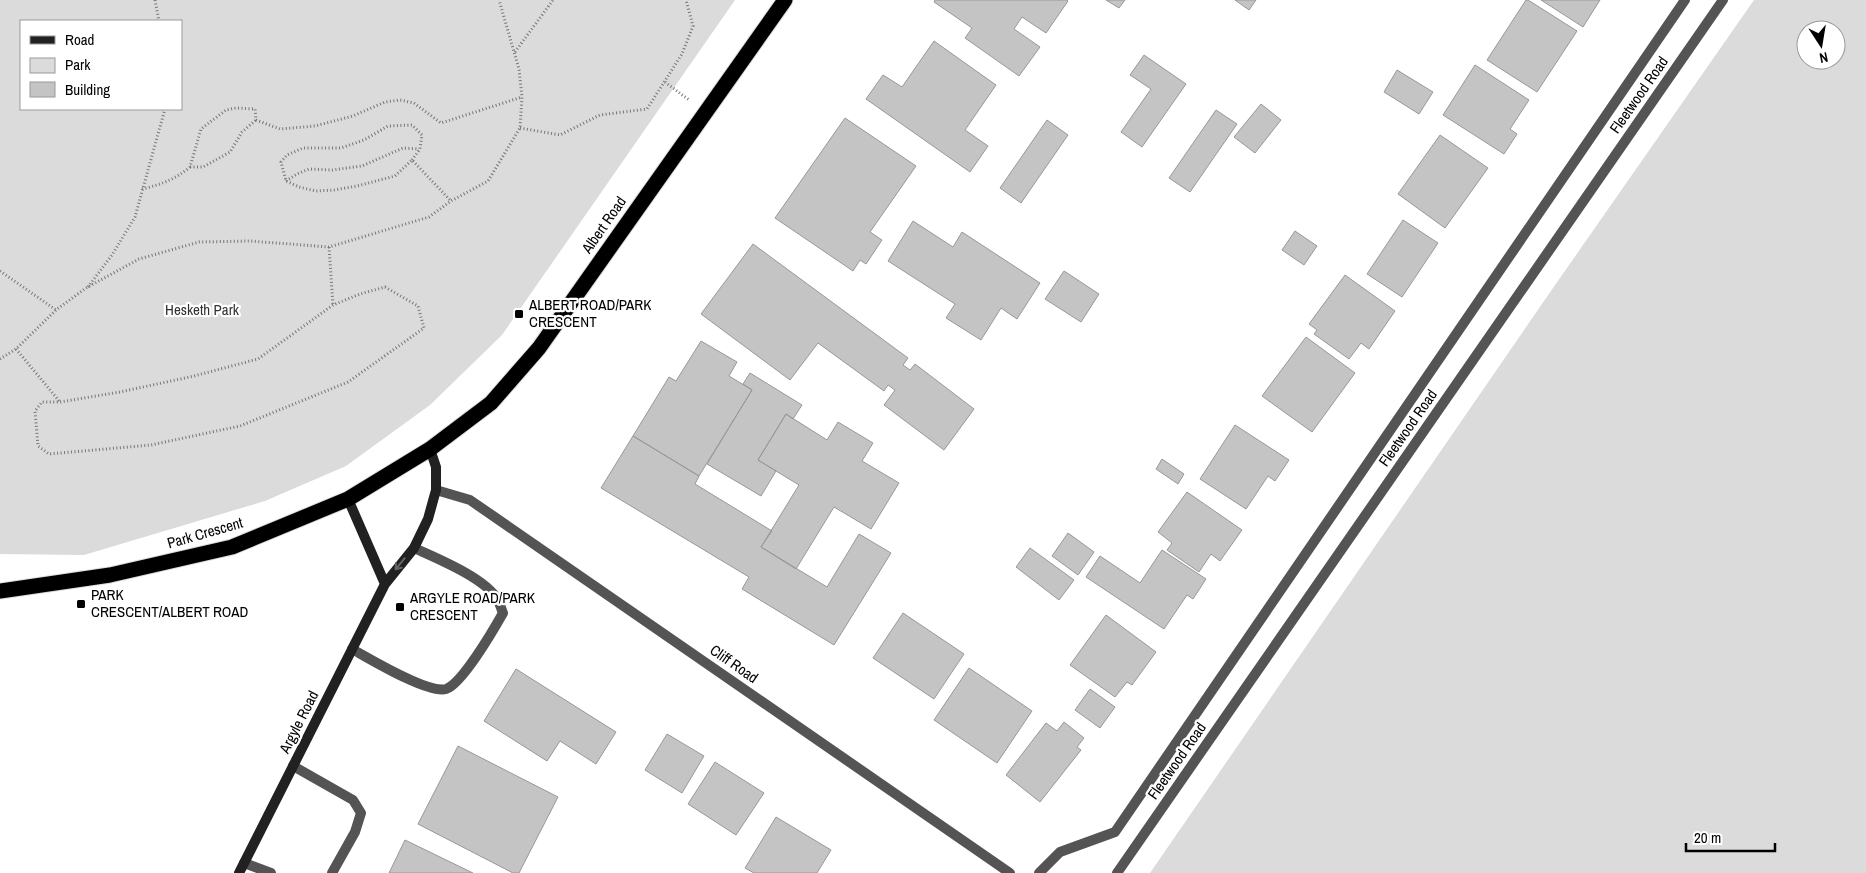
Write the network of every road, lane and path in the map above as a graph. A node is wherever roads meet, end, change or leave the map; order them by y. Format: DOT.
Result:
graph roads {
  1 [pos="156,0"];
  2 [pos="499,0"];
  3 [pos="553,0"];
  4 [pos="686,0"];
  5 [pos="785,0"];
  6 [pos="1685,0"];
  7 [pos="1723,0"];
  8 [pos="159,20"];
  9 [pos="515,53"];
  10 [pos="664,82"];
  11 [pos="522,97"];
  12 [pos="165,110"];
  13 [pos="705,112"];
  14 [pos="256,120"];
  15 [pos="520,128"];
  16 [pos="420,149"];
  17 [pos="412,160"];
  18 [pos="190,167"];
  19 [pos="286,181"];
  20 [pos="142,189"];
  21 [pos="451,201"];
  22 [pos="329,247"];
  23 [pos="0,272"];
  24 [pos="86,288"];
  25 [pos="333,305"];
  26 [pos="56,310"];
  27 [pos="16,349"];
  28 [pos="0,359"];
  29 [pos="60,402"];
  30 [pos="430,449"];
  31 [pos="436,490"];
  32 [pos="348,499"];
  33 [pos="414,548"];
  34 [pos="385,584"];
  35 [pos="0,591"];
  36 [pos="352,650"];
  37 [pos="293,766"];
  38 [pos="244,863"];
  39 [pos="239,873"];
  40 [pos="271,873"];
  41 [pos="332,873"];
  42 [pos="1010,873"];
  43 [pos="1039,873"];
  44 [pos="1117,873"];
  1 -- 8 [label="path"];
  2 -- 9 [label="path"];
  3 -- 9 [label="path"];
  4 -- 10 [label="path"];
  5 -- 13 [label="highway, Albert Road"];
  6 -- 43 [label="street"];
  7 -- 44 [label="street, Fleetwood Road"];
  9 -- 11 [label="path"];
  10 -- 13 [label="path"];
  10 -- 15 [label="path"];
  11 -- 14 [label="path"];
  11 -- 15 [label="path"];
  12 -- 20 [label="path"];
  13 -- 30 [label="highway, Albert Road"];
  14 -- 18 [label="path"];
  14 -- 18 [label="path"];
  15 -- 21 [label="path"];
  16 -- 17 [label="path"];
  16 -- 19 [label="path"];
  16 -- 19 [label="path"];
  17 -- 19 [label="path"];
  17 -- 21 [label="path"];
  18 -- 20 [label="path"];
  20 -- 24 [label="path"];
  21 -- 22 [label="path"];
  22 -- 24 [label="path"];
  22 -- 25 [label="path"];
  23 -- 26 [label="path"];
  24 -- 26 [label="path"];
  25 -- 29 [label="path"];
  25 -- 29 [label="path"];
  26 -- 27 [label="path"];
  27 -- 28 [label="path"];
  27 -- 29 [label="path"];
  30 -- 31 [label="street, Argyle Road"];
  30 -- 32 [label="highway, Park Crescent"];
  31 -- 33 [label="street, Argyle Road"];
  31 -- 42 [label="street, Cliff Road"];
  32 -- 34 [label="street"];
  32 -- 35 [label="highway, Park Crescent"];
  33 -- 34 [label="street, Argyle Road, one-way"];
  33 -- 36 [label="street"];
  34 -- 36 [label="street, Argyle Road"];
  36 -- 37 [label="street, Argyle Road"];
  37 -- 38 [label="street, Argyle Road"];
  37 -- 41 [label="street"];
  38 -- 39 [label="street, Argyle Road"];
  38 -- 40 [label="street"];
}
